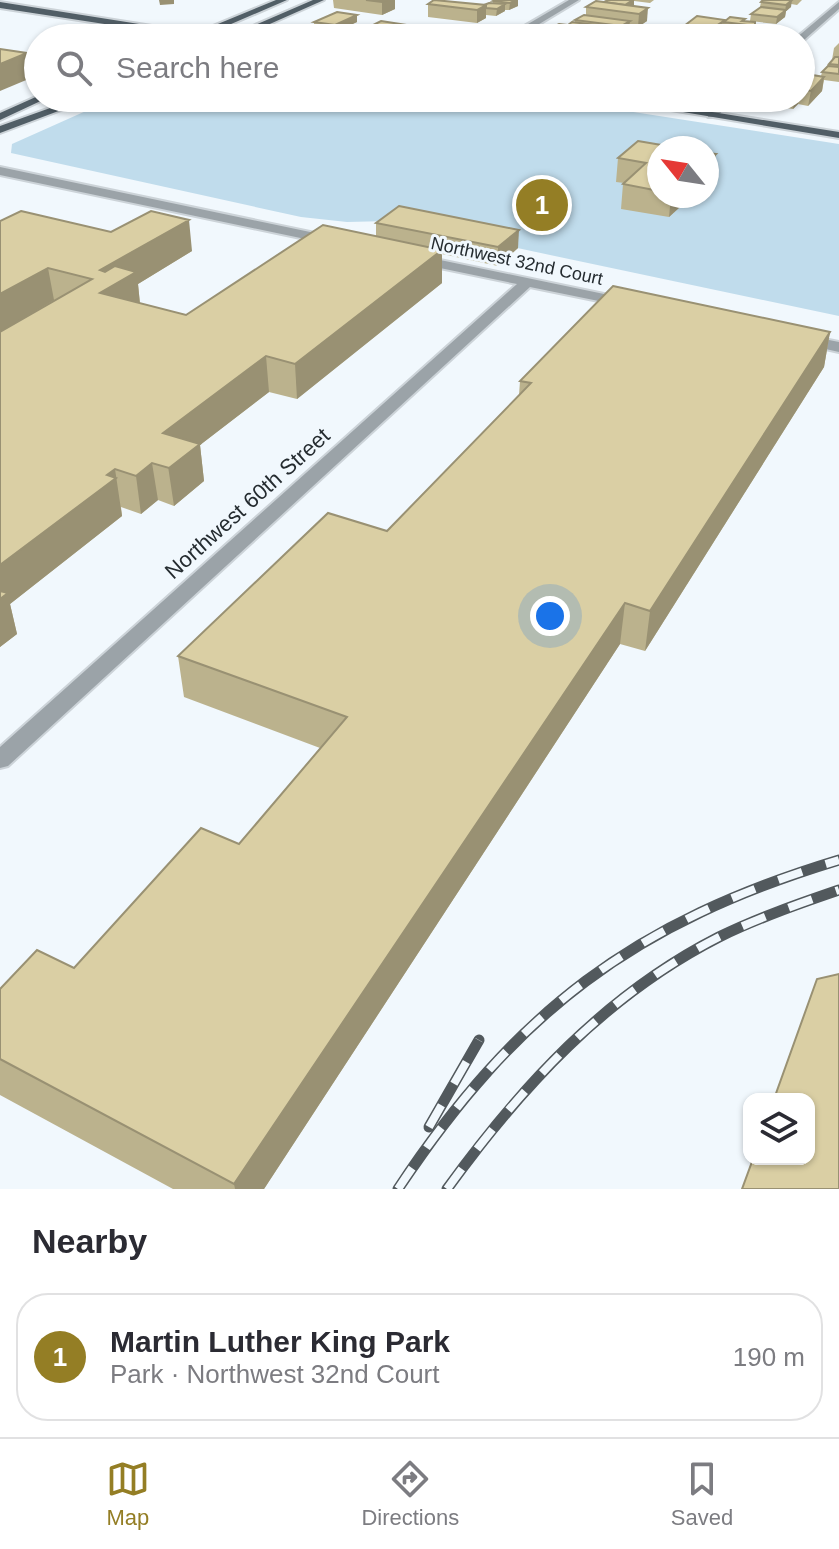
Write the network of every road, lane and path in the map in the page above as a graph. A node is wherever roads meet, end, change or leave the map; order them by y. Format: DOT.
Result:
graph roads {
  1 [pos="283,0"];
  2 [pos="320,0"];
  3 [pos="575,0"];
  4 [pos="0,5"];
  5 [pos="839,5"];
  6 [pos="115,24"];
  7 [pos="225,24"];
  8 [pos="263,24"];
  9 [pos="533,24"];
  10 [pos="815,26"];
  11 [pos="24,106"];
  12 [pos="50,112"];
  13 [pos="693,112"];
  14 [pos="716,112"];
  15 [pos="712,115"];
  16 [pos="0,117"];
  17 [pos="0,130"];
  18 [pos="839,135"];
  19 [pos="0,171"];
  20 [pos="348,244"];
  21 [pos="408,257"];
  22 [pos="527,282"];
  23 [pos="642,306"];
  24 [pos="793,338"];
  25 [pos="839,347"];
  26 [pos="0,760"];
  1 -- 7 [label="main road"];
  2 -- 8 [label="main road"];
  3 -- 9 [label="street"];
  4 -- 6 [label="main road"];
  5 -- 10 [label="street"];
  11 -- 16 [label="main road"];
  12 -- 17 [label="main road"];
  13 -- 15 [label="main road"];
  14 -- 15 [label="street"];
  15 -- 18 [label="main road"];
  19 -- 20 [label="street"];
  21 -- 22 [label="street, Northwest 32nd Court"];
  22 -- 23 [label="street, Northwest 32nd Court"];
  22 -- 26 [label="street, Northwest 60th Street"];
  24 -- 25 [label="street"];
}
